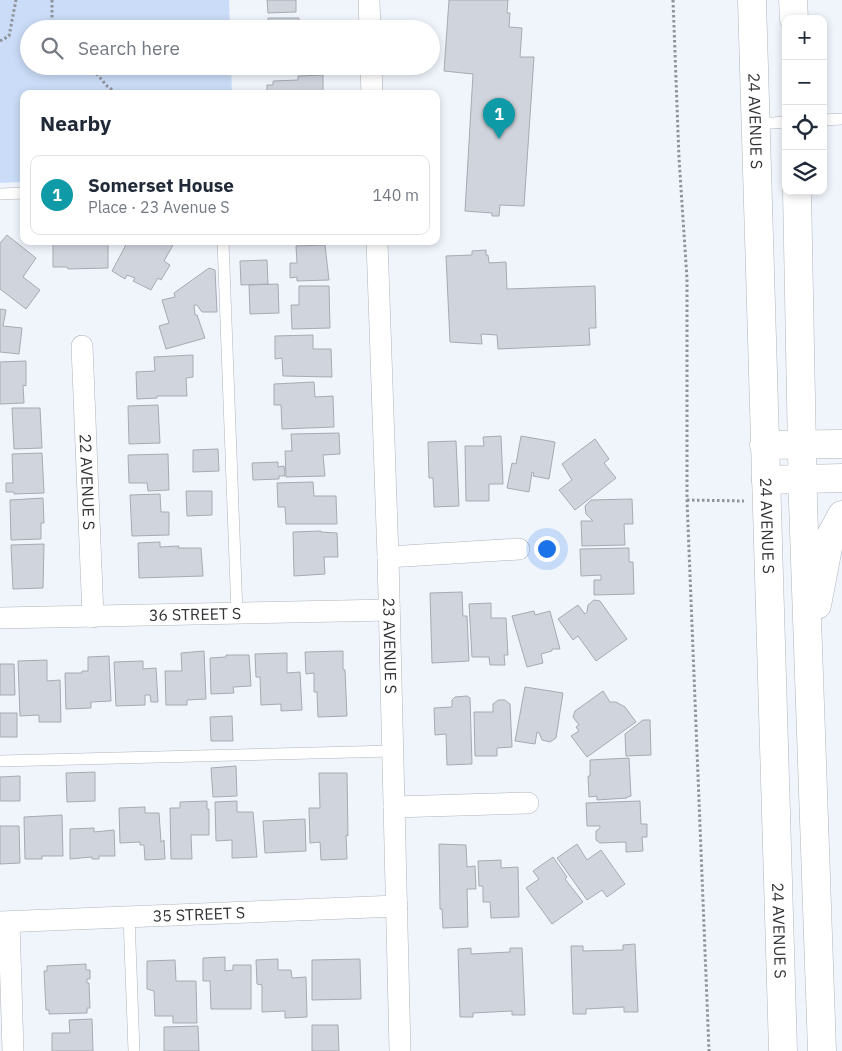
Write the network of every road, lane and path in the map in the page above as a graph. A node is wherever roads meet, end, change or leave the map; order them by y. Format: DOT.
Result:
graph roads {
  1 [pos="16,0"];
  2 [pos="52,0"];
  3 [pos="368,0"];
  4 [pos="673,0"];
  5 [pos="752,0"];
  6 [pos="794,0"];
  7 [pos="794,15"];
  8 [pos="52,20"];
  9 [pos="369,20"];
  10 [pos="0,40"];
  11 [pos="97,75"];
  12 [pos="371,75"];
  13 [pos="112,90"];
  14 [pos="372,90"];
  15 [pos="842,119"];
  16 [pos="827,120"];
  17 [pos="782,122"];
  18 [pos="757,124"];
  19 [pos="20,193"];
  20 [pos="0,194"];
  21 [pos="797,195"];
  22 [pos="223,245"];
  23 [pos="377,245"];
  24 [pos="82,346"];
  25 [pos="842,444"];
  26 [pos="764,445"];
  27 [pos="802,445"];
  28 [pos="842,478"];
  29 [pos="803,479"];
  30 [pos="766,480"];
  31 [pos="687,500"];
  32 [pos="746,501"];
  33 [pos="842,515"];
  34 [pos="519,549"];
  35 [pos="388,557"];
  36 [pos="389,610"];
  37 [pos="238,614"];
  38 [pos="93,617"];
  39 [pos="0,618"];
  40 [pos="808,656"];
  41 [pos="392,751"];
  42 [pos="0,761"];
  43 [pos="528,803"];
  44 [pos="394,807"];
  45 [pos="397,906"];
  46 [pos="129,917"];
  47 [pos="4,922"];
  48 [pos="9,1051"];
  49 [pos="134,1051"];
  50 [pos="400,1051"];
  51 [pos="709,1051"];
  52 [pos="783,1051"];
  53 [pos="822,1051"];
  1 -- 10 [label="path"];
  2 -- 8 [label="path"];
  3 -- 9 [label="street"];
  4 -- 31 [label="path"];
  5 -- 18 [label="main road, 24 AVENUE S"];
  6 -- 7 [label="main road"];
  11 -- 13 [label="path"];
  12 -- 14 [label="street"];
  15 -- 16 [label="lane"];
  17 -- 18 [label="lane"];
  18 -- 26 [label="main road, 24 AVENUE S"];
  19 -- 20 [label="lane"];
  21 -- 27 [label="main road"];
  22 -- 37 [label="lane"];
  23 -- 35 [label="street, 23 AVENUE S"];
  24 -- 38 [label="street, 22 AVENUE S"];
  25 -- 27 [label="main road"];
  26 -- 27 [label="main road"];
  26 -- 30 [label="main road, 24 AVENUE S"];
  27 -- 29 [label="main road"];
  28 -- 29 [label="main road"];
  29 -- 30 [label="main road"];
  29 -- 40 [label="main road"];
  30 -- 52 [label="main road, 24 AVENUE S"];
  31 -- 32 [label="path"];
  31 -- 51 [label="path"];
  33 -- 40 [label="main road"];
  34 -- 35 [label="street"];
  35 -- 36 [label="street, 23 AVENUE S"];
  36 -- 37 [label="street, 36 STREET S"];
  36 -- 41 [label="street, 23 AVENUE S"];
  37 -- 38 [label="street, 36 STREET S"];
  38 -- 39 [label="street, 36 STREET S"];
  40 -- 53 [label="main road"];
  41 -- 42 [label="lane"];
  41 -- 44 [label="street, 23 AVENUE S"];
  43 -- 44 [label="street"];
  44 -- 45 [label="street, 23 AVENUE S"];
  45 -- 46 [label="street, 35 STREET S"];
  45 -- 50 [label="street, 23 AVENUE S"];
  46 -- 47 [label="street, 35 STREET S"];
  46 -- 49 [label="lane"];
  47 -- 48 [label="street"];
}
